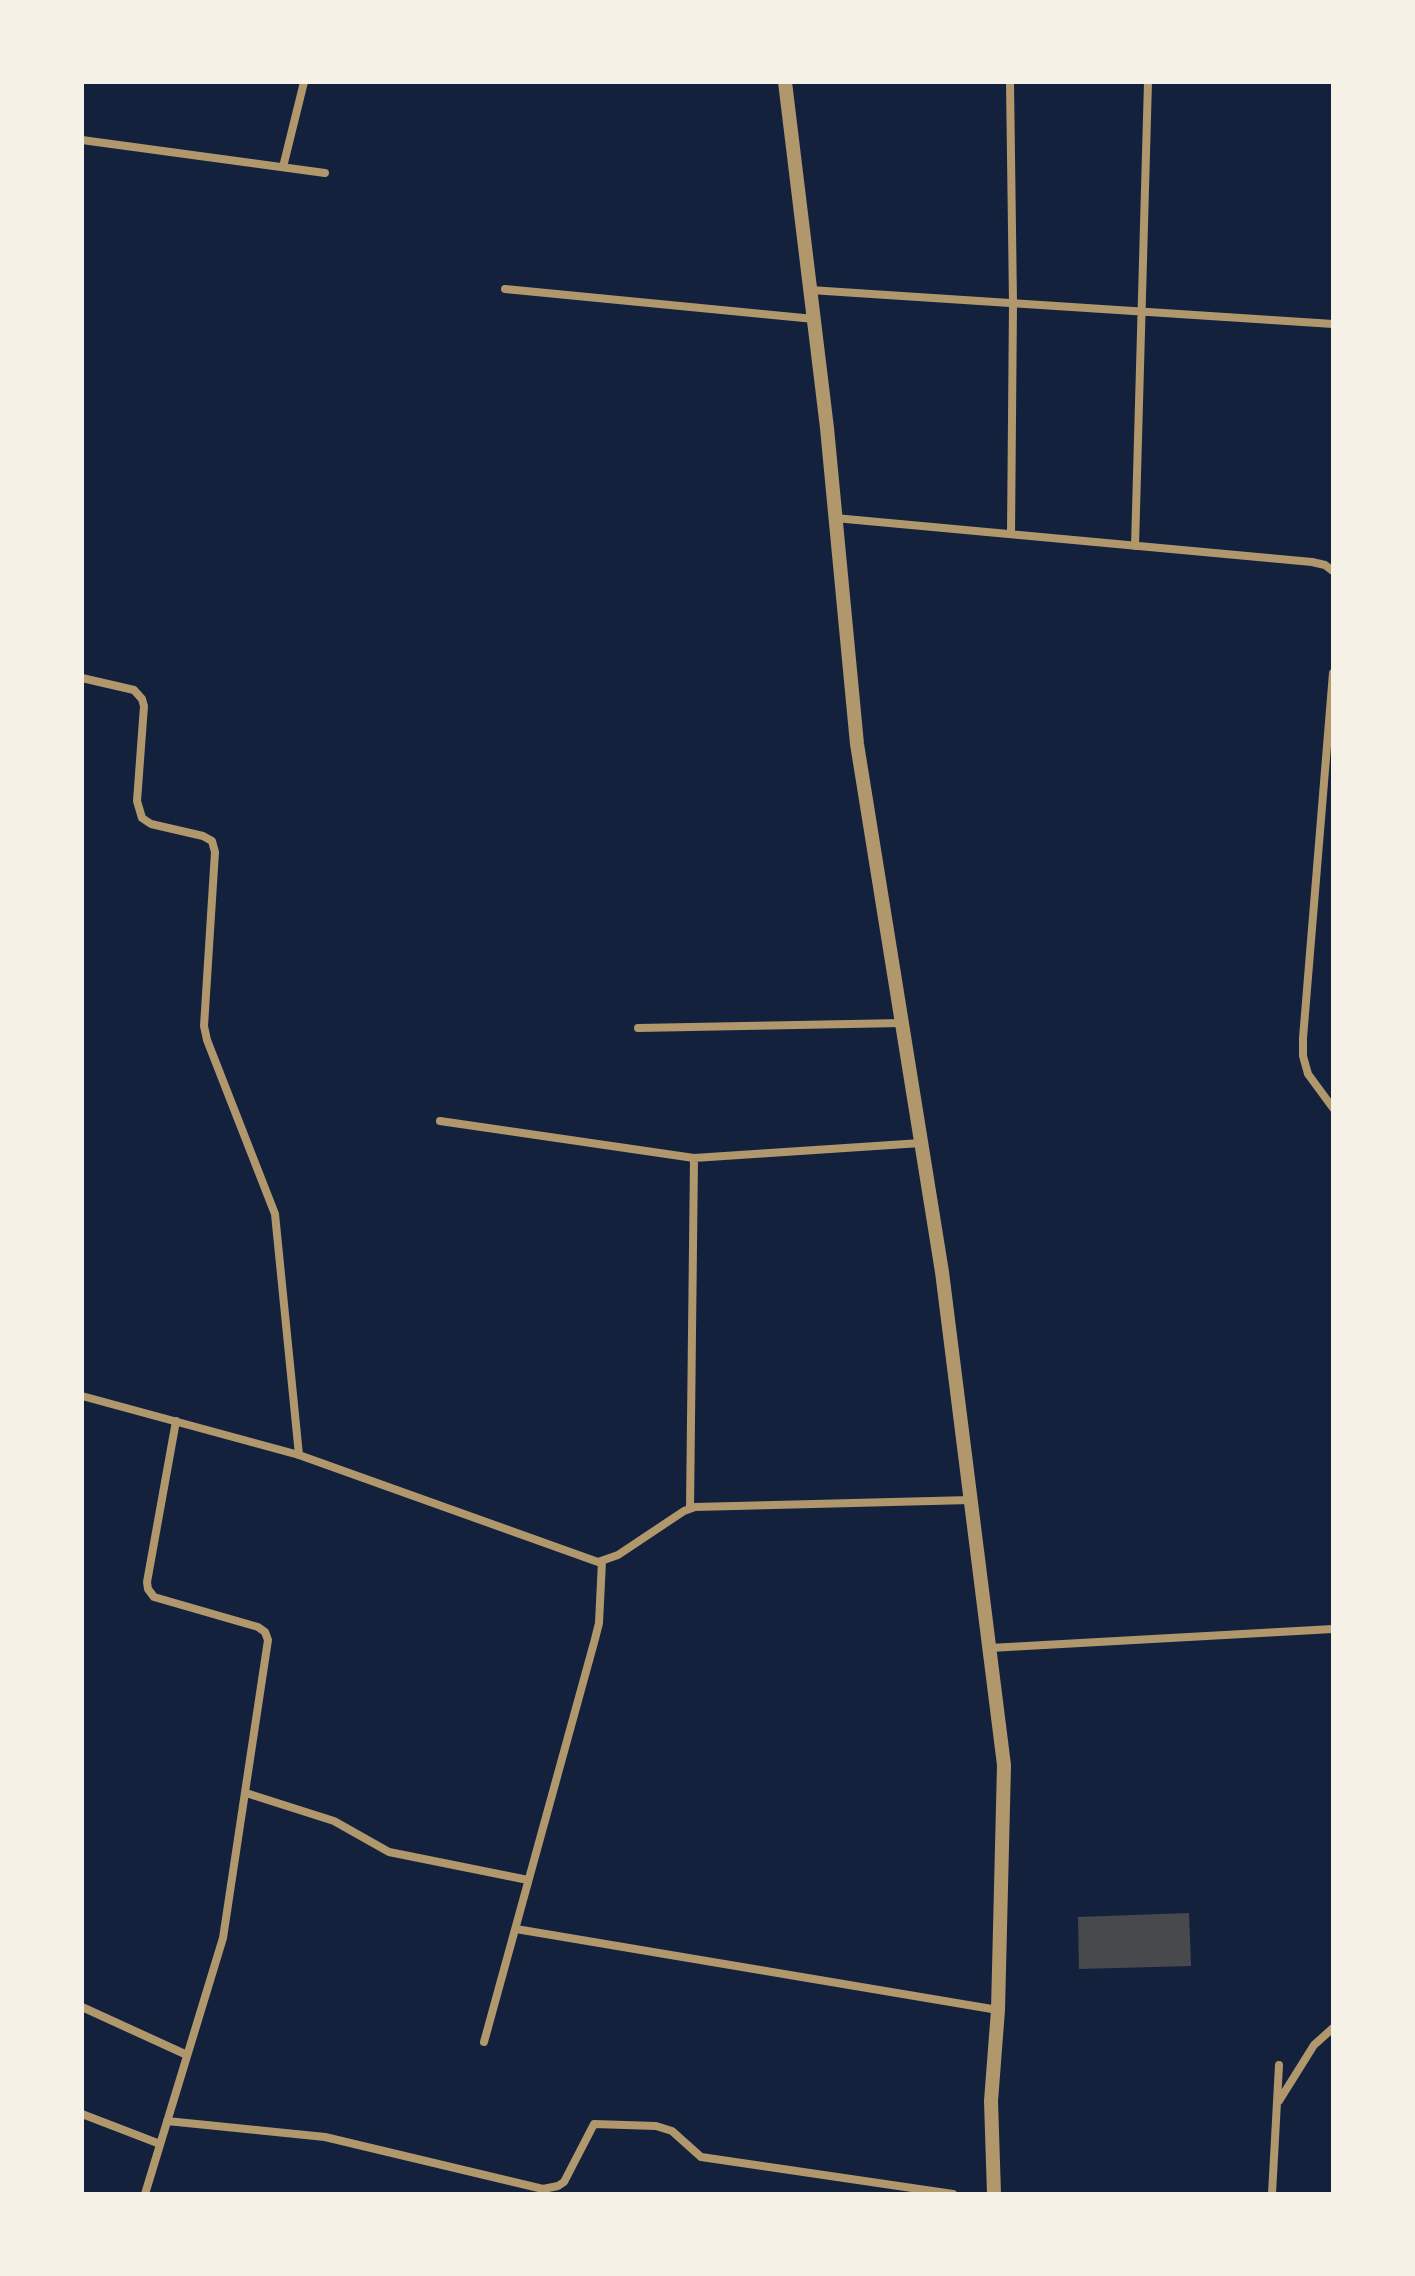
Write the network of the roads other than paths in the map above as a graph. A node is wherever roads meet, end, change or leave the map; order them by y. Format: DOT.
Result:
graph roads {
  1 [pos="304,82"];
  2 [pos="785,82"];
  3 [pos="1010,82"];
  4 [pos="1148,82"];
  5 [pos="82,140"];
  6 [pos="283,167"];
  7 [pos="325,173"];
  8 [pos="505,289"];
  9 [pos="810,290"];
  10 [pos="1013,303"];
  11 [pos="1142,312"];
  12 [pos="814,319"];
  13 [pos="1333,324"];
  14 [pos="835,518"];
  15 [pos="1011,534"];
  16 [pos="1135,546"];
  17 [pos="1333,571"];
  18 [pos="1333,673"];
  19 [pos="82,678"];
  20 [pos="902,1023"];
  21 [pos="638,1028"];
  22 [pos="1333,1108"];
  23 [pos="440,1121"];
  24 [pos="921,1143"];
  25 [pos="694,1158"];
  26 [pos="82,1396"];
  27 [pos="176,1421"];
  28 [pos="299,1455"];
  29 [pos="971,1500"];
  30 [pos="690,1508"];
  31 [pos="602,1561"];
  32 [pos="1333,1629"];
  33 [pos="990,1648"];
  34 [pos="246,1793"];
  35 [pos="528,1880"];
  36 [pos="516,1929"];
  37 [pos="82,2007"];
  38 [pos="998,2010"];
  39 [pos="1333,2028"];
  40 [pos="484,2042"];
  41 [pos="187,2055"];
  42 [pos="1279,2065"];
  43 [pos="1277,2104"];
  44 [pos="82,2114"];
  45 [pos="167,2121"];
  46 [pos="160,2144"];
  47 [pos="145,2194"];
  48 [pos="953,2194"];
  49 [pos="994,2194"];
  50 [pos="1272,2194"];
  1 -- 6 [label="street"];
  2 -- 9 [label="street"];
  3 -- 10 [label="street"];
  4 -- 11 [label="street"];
  5 -- 6 [label="street"];
  6 -- 7 [label="street"];
  8 -- 12 [label="street"];
  9 -- 10 [label="street"];
  9 -- 12 [label="street"];
  10 -- 11 [label="street"];
  10 -- 15 [label="street"];
  11 -- 13 [label="street"];
  11 -- 16 [label="street"];
  12 -- 14 [label="street"];
  14 -- 15 [label="street"];
  14 -- 20 [label="street"];
  15 -- 16 [label="street"];
  16 -- 17 [label="street"];
  18 -- 22 [label="street"];
  19 -- 28 [label="street"];
  20 -- 21 [label="street"];
  20 -- 24 [label="street"];
  23 -- 25 [label="street"];
  24 -- 25 [label="street"];
  24 -- 29 [label="street"];
  25 -- 30 [label="street"];
  26 -- 27 [label="street"];
  27 -- 28 [label="street"];
  27 -- 34 [label="street"];
  28 -- 31 [label="street"];
  29 -- 30 [label="street"];
  29 -- 33 [label="street"];
  30 -- 31 [label="street"];
  31 -- 35 [label="street"];
  32 -- 33 [label="street"];
  33 -- 38 [label="street"];
  34 -- 35 [label="street"];
  34 -- 41 [label="street"];
  35 -- 36 [label="street"];
  36 -- 38 [label="street"];
  36 -- 40 [label="street"];
  37 -- 41 [label="street"];
  38 -- 49 [label="street"];
  39 -- 43 [label="street"];
  41 -- 45 [label="street"];
  42 -- 43 [label="street"];
  43 -- 50 [label="street"];
  44 -- 46 [label="street"];
  45 -- 46 [label="street"];
  45 -- 48 [label="street"];
  46 -- 47 [label="street"];
}
